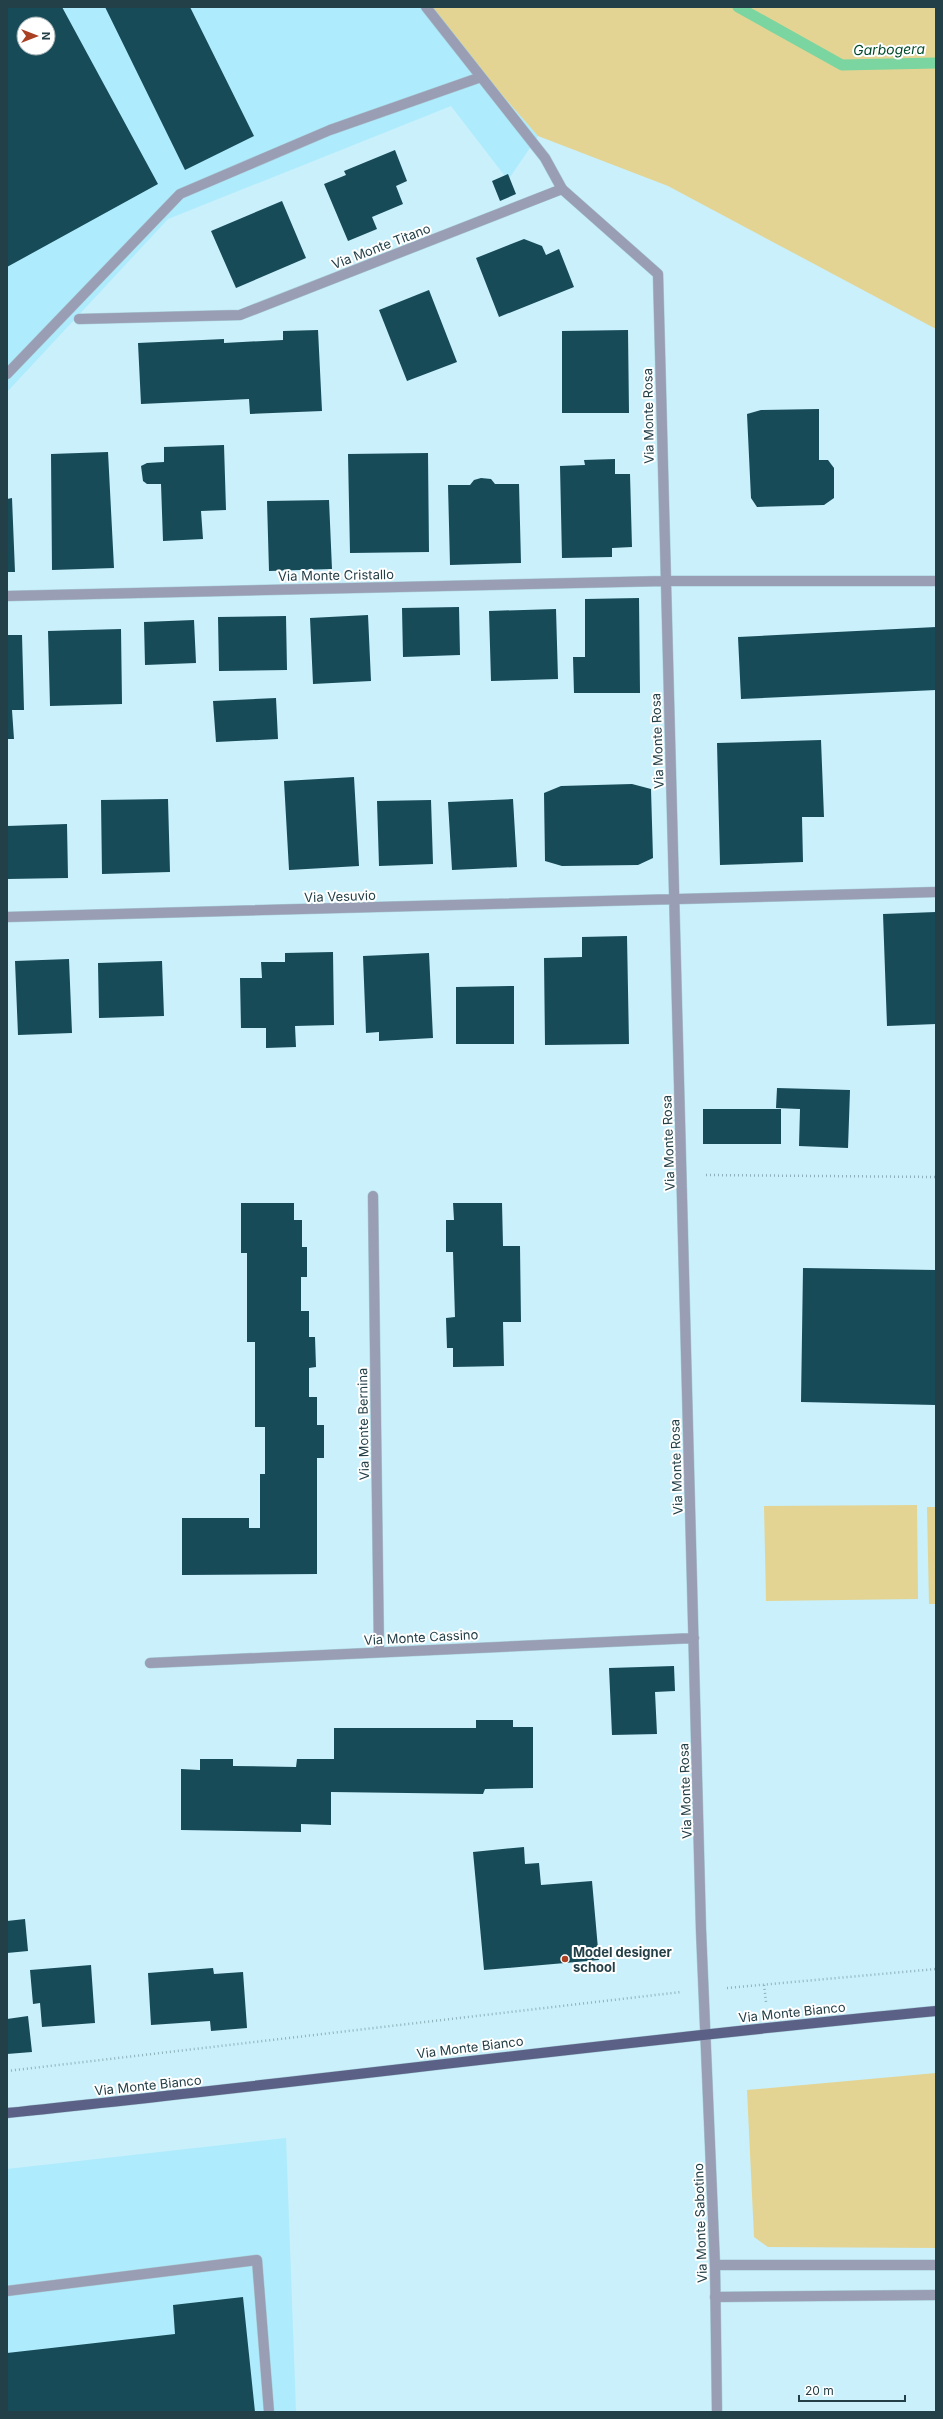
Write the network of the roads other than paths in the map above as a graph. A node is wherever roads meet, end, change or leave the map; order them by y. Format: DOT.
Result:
graph roads {
  1 [pos="426,7"];
  2 [pos="481,77"];
  3 [pos="562,189"];
  4 [pos="79,319"];
  5 [pos="7,374"];
  6 [pos="665,581"];
  7 [pos="936,581"];
  8 [pos="7,596"];
  9 [pos="936,892"];
  10 [pos="674,900"];
  11 [pos="7,917"];
  12 [pos="373,1196"];
  13 [pos="694,1638"];
  14 [pos="379,1652"];
  15 [pos="150,1664"];
  16 [pos="936,2011"];
  17 [pos="704,2034"];
  18 [pos="7,2113"];
  19 [pos="715,2265"];
  20 [pos="936,2265"];
  21 [pos="7,2291"];
  22 [pos="936,2295"];
  23 [pos="716,2297"];
  24 [pos="269,2412"];
  25 [pos="717,2412"];
  1 -- 2 [label="street"];
  2 -- 3 [label="street"];
  2 -- 5 [label="street"];
  3 -- 4 [label="street, Via Monte Titano"];
  3 -- 6 [label="street, Via Monte Rosa"];
  6 -- 7 [label="street"];
  6 -- 8 [label="street, Via Monte Cristallo"];
  6 -- 10 [label="street, Via Monte Rosa"];
  9 -- 10 [label="street"];
  10 -- 11 [label="street, Via Vesuvio"];
  10 -- 13 [label="street, Via Monte Rosa"];
  12 -- 14 [label="street, Via Monte Bernina"];
  13 -- 14 [label="street, Via Monte Cassino"];
  13 -- 17 [label="street, Via Monte Rosa"];
  14 -- 15 [label="street, Via Monte Cassino"];
  16 -- 17 [label="main road, Via Monte Bianco"];
  17 -- 18 [label="main road, Via Monte Bianco"];
  17 -- 19 [label="street, Via Monte Sabotino"];
  19 -- 20 [label="street"];
  19 -- 23 [label="street, Via Monte Sabotino"];
  21 -- 24 [label="street"];
  22 -- 23 [label="street"];
  23 -- 25 [label="street, Via Monte Sabotino"];
}
